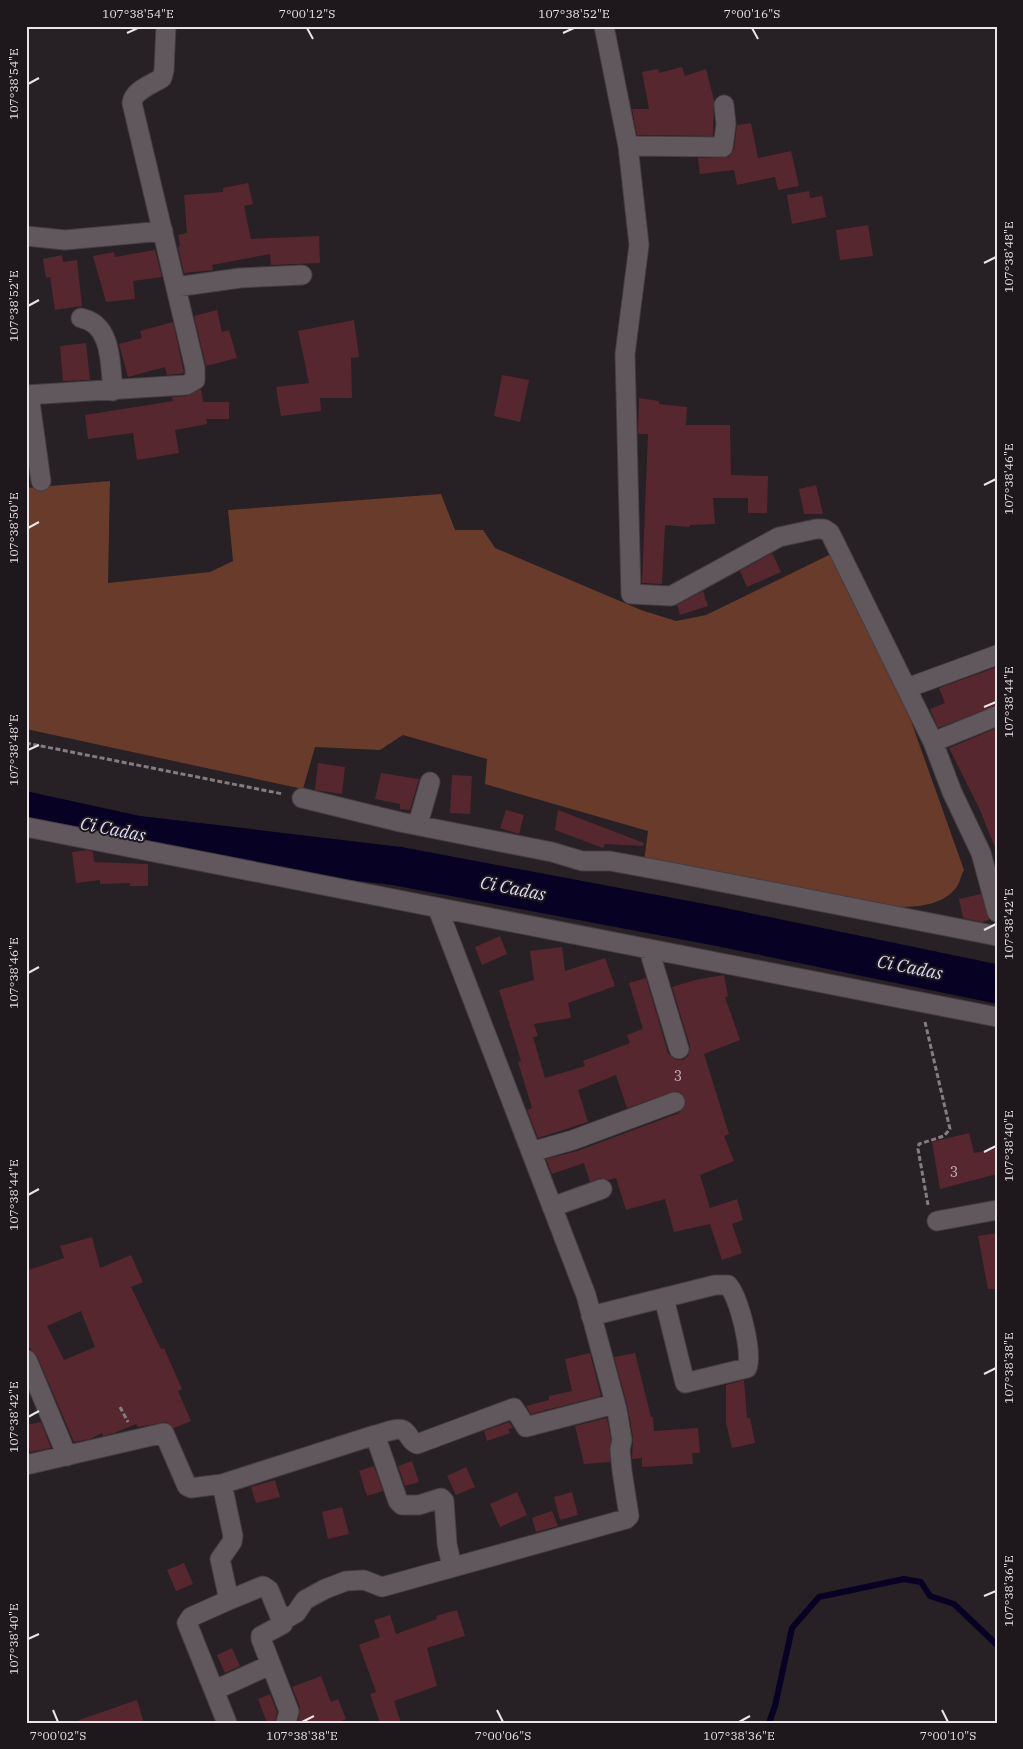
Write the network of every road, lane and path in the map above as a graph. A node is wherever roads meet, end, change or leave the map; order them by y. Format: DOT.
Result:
graph roads {
  1 [pos="166,26"];
  2 [pos="604,26"];
  3 [pos="724,105"];
  4 [pos="628,146"];
  5 [pos="163,231"];
  6 [pos="26,236"];
  7 [pos="302,275"];
  8 [pos="176,287"];
  9 [pos="81,318"];
  10 [pos="113,391"];
  11 [pos="28,395"];
  12 [pos="41,481"];
  13 [pos="997,656"];
  14 [pos="907,688"];
  15 [pos="997,716"];
  16 [pos="933,742"];
  17 [pos="26,743"];
  18 [pos="430,782"];
  19 [pos="302,798"];
  20 [pos="418,824"];
  21 [pos="26,827"];
  22 [pos="989,850"];
  23 [pos="438,909"];
  24 [pos="997,912"];
  25 [pos="997,936"];
  26 [pos="649,950"];
  27 [pos="920,1002"];
  28 [pos="997,1018"];
  29 [pos="679,1049"];
  30 [pos="675,1102"];
  31 [pos="531,1152"];
  32 [pos="602,1189"];
  33 [pos="552,1207"];
  34 [pos="997,1210"];
  35 [pos="937,1221"];
  36 [pos="664,1298"];
  37 [pos="591,1316"];
  38 [pos="27,1360"];
  39 [pos="614,1404"];
  40 [pos="375,1435"];
  41 [pos="67,1456"];
  42 [pos="26,1465"];
  43 [pos="222,1484"];
  44 [pos="452,1567"];
  45 [pos="229,1600"];
  46 [pos="282,1621"];
  47 [pos="270,1665"];
  48 [pos="215,1690"];
  49 [pos="227,1723"];
  50 [pos="286,1723"];
  1 -- 5 [label="street"];
  2 -- 4 [label="street"];
  3 -- 4 [label="street"];
  4 -- 14 [label="street"];
  5 -- 6 [label="street"];
  5 -- 8 [label="street"];
  7 -- 8 [label="street"];
  8 -- 10 [label="street"];
  9 -- 10 [label="street"];
  10 -- 11 [label="street"];
  11 -- 12 [label="street"];
  13 -- 14 [label="street"];
  14 -- 16 [label="street"];
  15 -- 16 [label="street"];
  16 -- 22 [label="street"];
  17 -- 19 [label="path"];
  18 -- 20 [label="street"];
  19 -- 20 [label="street"];
  20 -- 25 [label="street"];
  21 -- 23 [label="street"];
  22 -- 24 [label="street"];
  23 -- 26 [label="street"];
  23 -- 31 [label="street"];
  26 -- 27 [label="street"];
  26 -- 29 [label="street"];
  27 -- 28 [label="street"];
  27 -- 35 [label="path"];
  30 -- 31 [label="street"];
  31 -- 33 [label="street"];
  32 -- 33 [label="street"];
  33 -- 37 [label="street"];
  34 -- 35 [label="street"];
  36 -- 36 [label="street"];
  36 -- 37 [label="street"];
  37 -- 39 [label="street"];
  38 -- 41 [label="street"];
  39 -- 40 [label="street"];
  39 -- 44 [label="street"];
  40 -- 43 [label="street"];
  40 -- 44 [label="street"];
  41 -- 42 [label="street"];
  41 -- 43 [label="street"];
  43 -- 45 [label="street"];
  44 -- 46 [label="street"];
  45 -- 46 [label="street"];
  45 -- 48 [label="street"];
  46 -- 47 [label="street"];
  47 -- 48 [label="street"];
  47 -- 50 [label="street"];
  48 -- 49 [label="street"];
}
